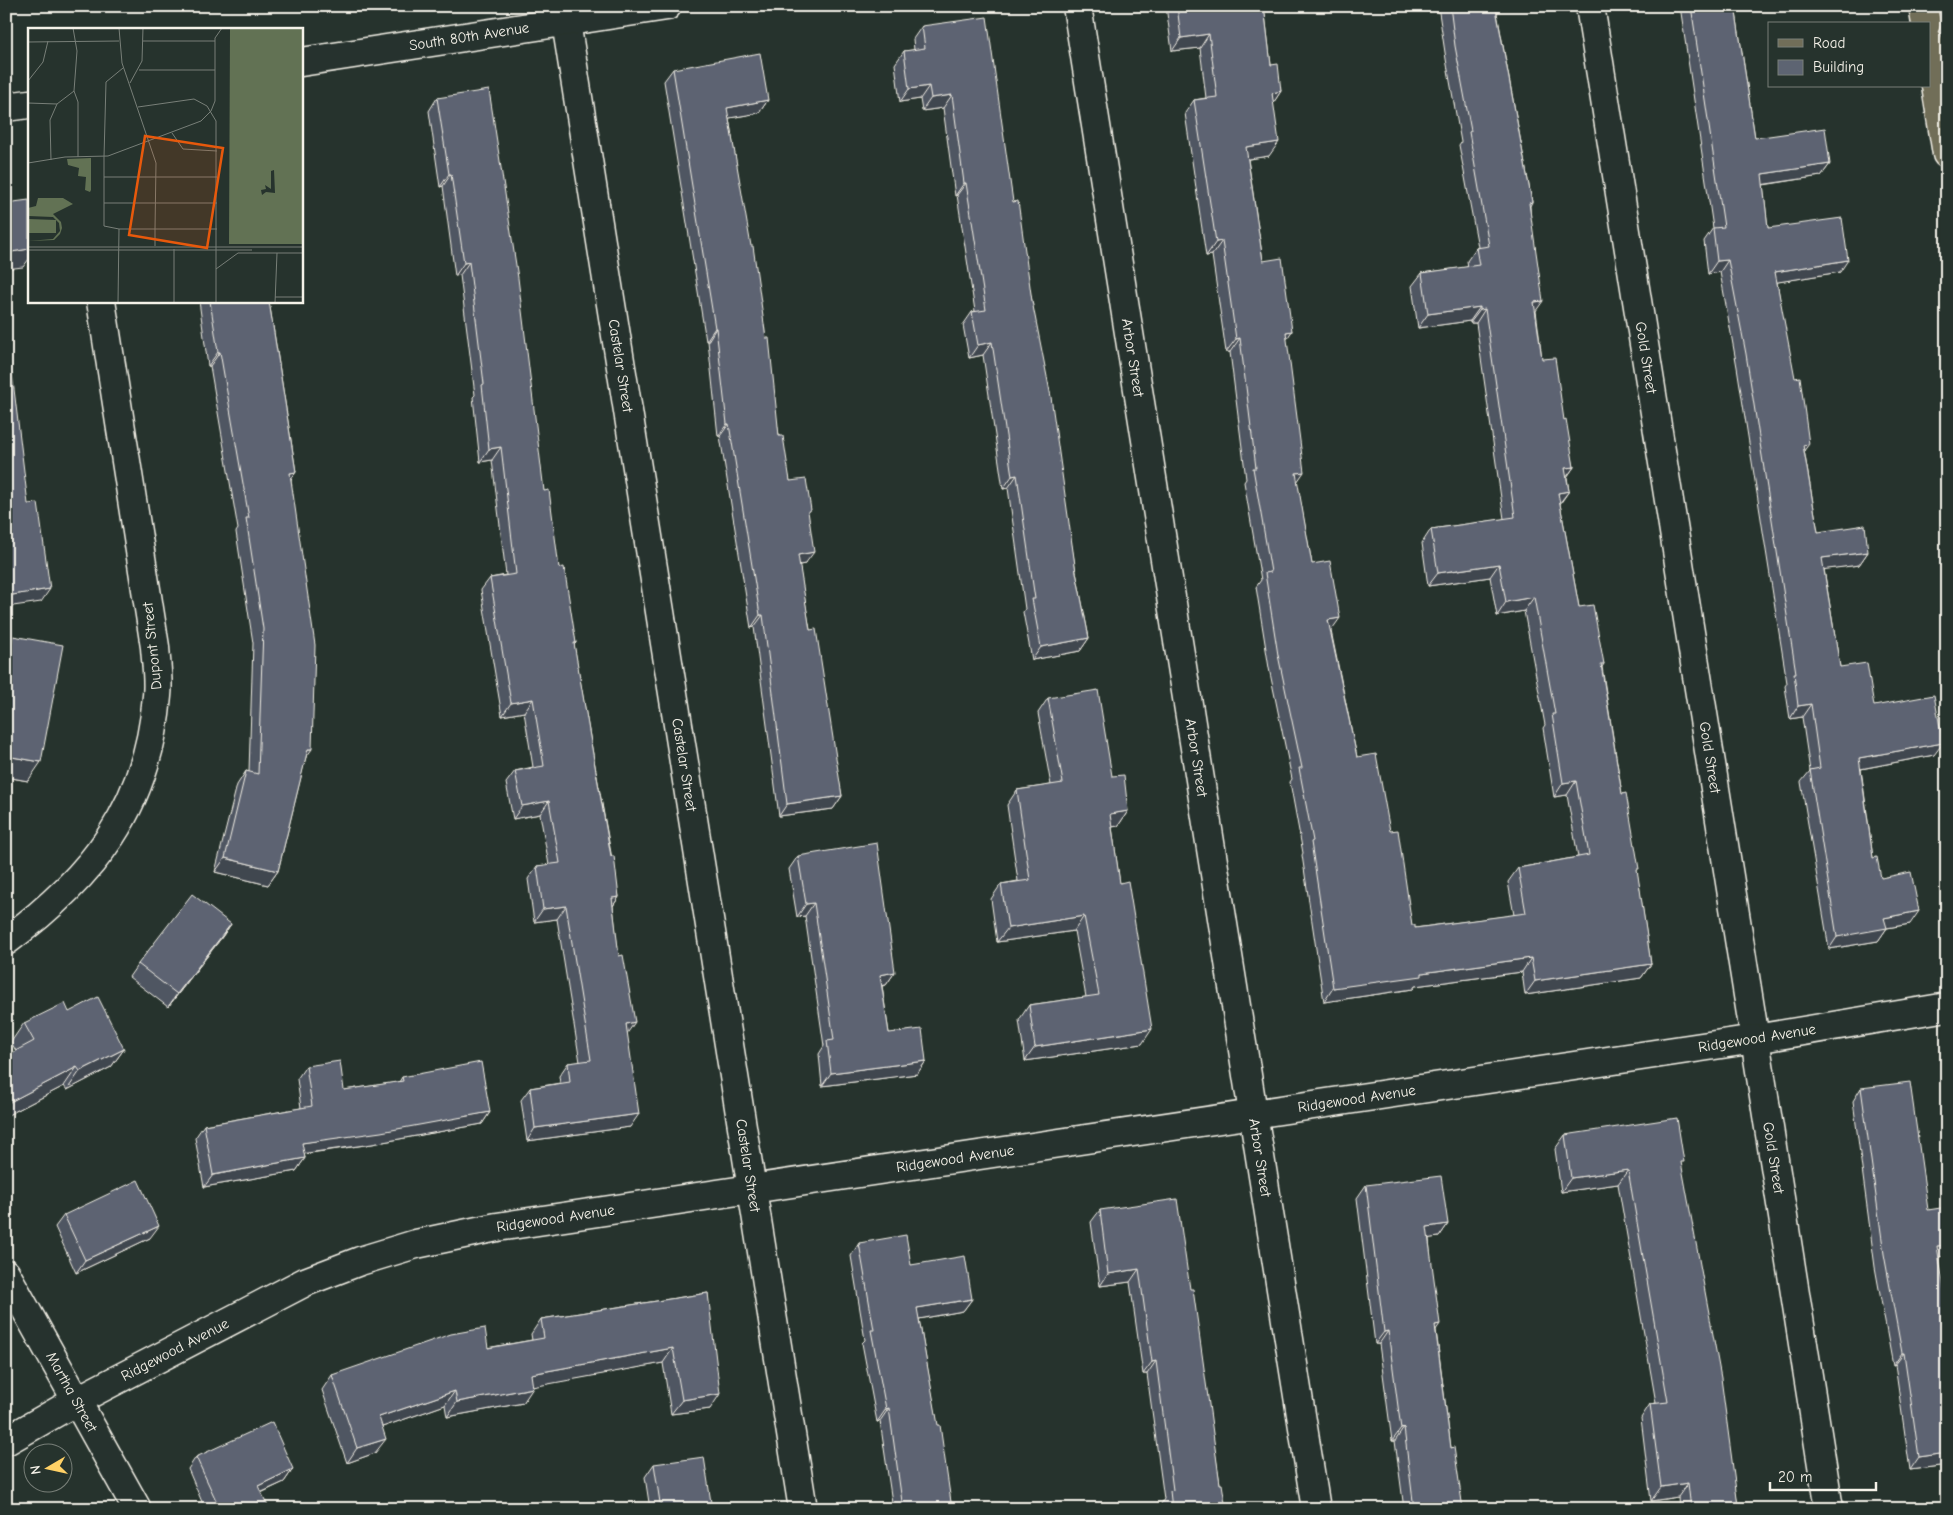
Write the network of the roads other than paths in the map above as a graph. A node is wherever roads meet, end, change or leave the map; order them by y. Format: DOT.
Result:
graph roads {
  1 [pos="667,6"];
  2 [pos="1077,6"];
  3 [pos="1590,6"];
  4 [pos="1923,6"];
  5 [pos="566,22"];
  6 [pos="1926,22"];
  7 [pos="1930,49"];
  8 [pos="302,62"];
  9 [pos="28,104"];
  10 [pos="6,107"];
  11 [pos="1947,154"];
  12 [pos="101,302"];
  13 [pos="6,941"];
  14 [pos="1947,1007"];
  15 [pos="1756,1038"];
  16 [pos="1254,1113"];
  17 [pos="752,1191"];
  18 [pos="6,1274"];
  19 [pos="76,1401"];
  20 [pos="6,1441"];
  21 [pos="137,1509"];
  22 [pos="803,1509"];
  23 [pos="1316,1509"];
  24 [pos="1829,1509"];
  1 -- 5 [label="street, South 80th Avenue"];
  2 -- 16 [label="street, Arbor Street"];
  3 -- 15 [label="street, Gold Street"];
  4 -- 6 [label="main road"];
  5 -- 8 [label="street, South 80th Avenue"];
  5 -- 17 [label="street, Castelar Street"];
  7 -- 11 [label="main road"];
  9 -- 10 [label="street"];
  12 -- 13 [label="street, Dupont Street"];
  14 -- 15 [label="street, Ridgewood Avenue"];
  15 -- 16 [label="street, Ridgewood Avenue"];
  15 -- 24 [label="street, Gold Street"];
  16 -- 17 [label="street, Ridgewood Avenue"];
  16 -- 23 [label="street, Arbor Street"];
  17 -- 19 [label="street, Ridgewood Avenue"];
  17 -- 22 [label="street, Castelar Street"];
  18 -- 19 [label="street, Martha Street"];
  19 -- 20 [label="street, Ridgewood Avenue"];
  19 -- 21 [label="street, Martha Street"];
}
